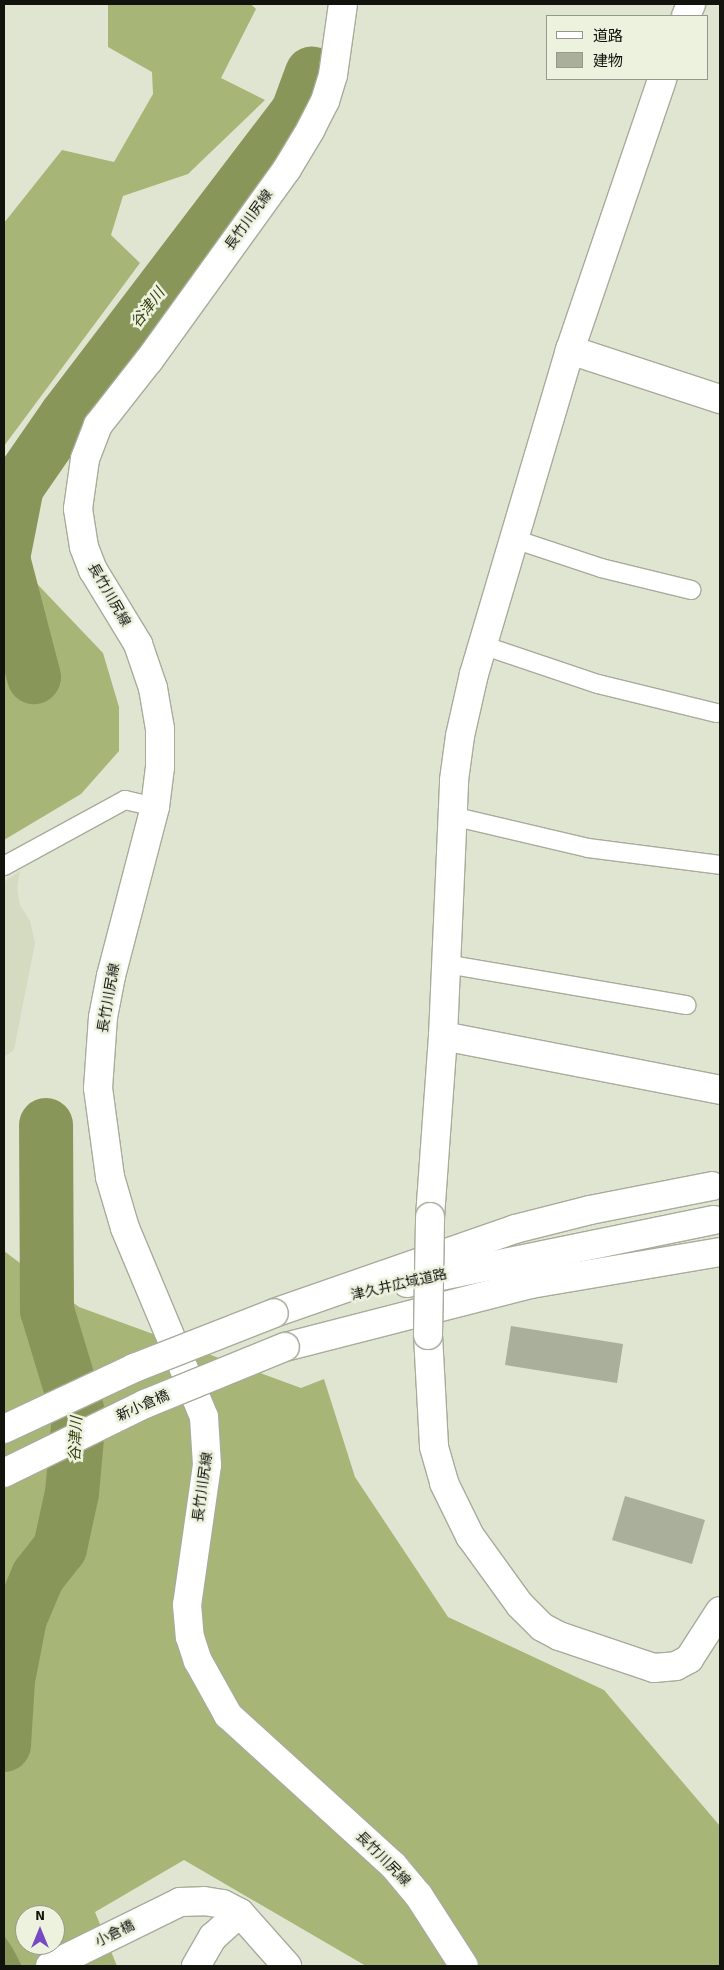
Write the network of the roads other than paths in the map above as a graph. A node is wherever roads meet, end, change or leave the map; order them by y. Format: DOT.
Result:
graph roads {
  1 [pos="343,4"];
  2 [pos="662,80"];
  3 [pos="570,350"];
  4 [pos="720,399"];
  5 [pos="514,539"];
  6 [pos="692,590"];
  7 [pos="482,645"];
  8 [pos="716,713"];
  9 [pos="155,808"];
  10 [pos="452,816"];
  11 [pos="720,865"];
  12 [pos="4,866"];
  13 [pos="446,964"];
  14 [pos="687,1005"];
  15 [pos="444,1036"];
  16 [pos="720,1090"];
  17 [pos="712,1186"];
  18 [pos="714,1220"];
  19 [pos="720,1252"];
  20 [pos="525,1256"];
  21 [pos="274,1313"];
  22 [pos="285,1348"];
  23 [pos="4,1429"];
  24 [pos="4,1473"];
  25 [pos="720,1611"];
  26 [pos="240,1913"];
  27 [pos="50,1966"];
  28 [pos="196,1966"];
  29 [pos="287,1966"];
  30 [pos="464,1966"];
  1 -- 9 [label="main road, 長竹川尻線"];
  2 -- 3 [label="main road"];
  3 -- 4 [label="main road"];
  3 -- 5 [label="main road"];
  5 -- 6 [label="lane"];
  5 -- 7 [label="main road"];
  7 -- 8 [label="lane"];
  7 -- 10 [label="main road"];
  9 -- 12 [label="lane"];
  9 -- 30 [label="main road, 長竹川尻線"];
  10 -- 11 [label="lane"];
  10 -- 13 [label="main road"];
  13 -- 14 [label="lane"];
  13 -- 15 [label="main road"];
  15 -- 16 [label="main road"];
  15 -- 25 [label="main road, bridge"];
  17 -- 21 [label="main road"];
  18 -- 20 [label="main road, 津久井広域道路"];
  19 -- 22 [label="main road"];
  20 -- 21 [label="main road, 津久井広域道路"];
  20 -- 22 [label="main road, 津久井広域道路"];
  21 -- 23 [label="main road, bridge"];
  22 -- 24 [label="main road, 新小倉橋, bridge"];
  26 -- 27 [label="main road, 小倉橋"];
  26 -- 28 [label="main road"];
  26 -- 29 [label="main road"];
}
